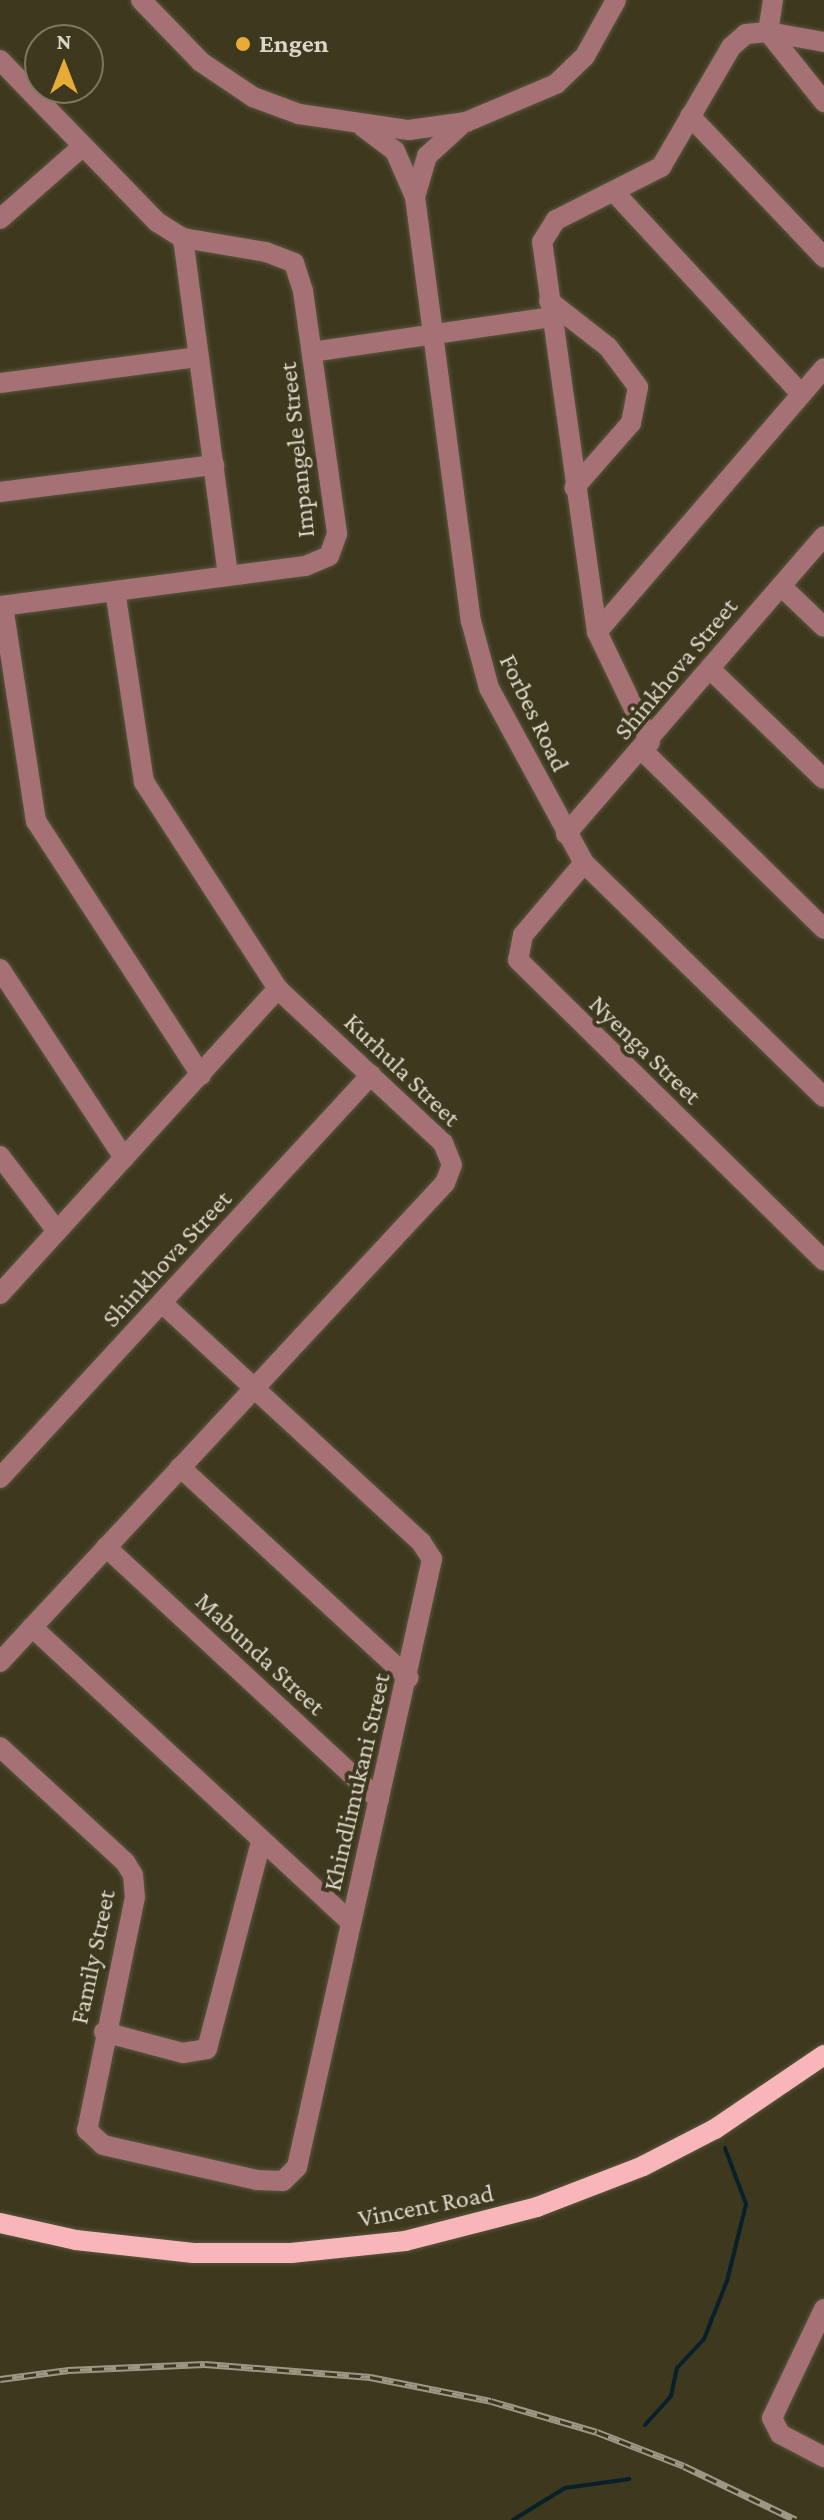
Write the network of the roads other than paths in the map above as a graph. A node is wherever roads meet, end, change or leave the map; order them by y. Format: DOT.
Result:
graph roads {
  1 [pos="141,0"];
  2 [pos="616,0"];
  3 [pos="773,0"];
  4 [pos="768,32"];
  5 [pos="824,42"];
  6 [pos="1,64"];
  7 [pos="824,102"];
  8 [pos="690,116"];
  9 [pos="466,122"];
  10 [pos="363,127"];
  11 [pos="82,147"];
  12 [pos="615,193"];
  13 [pos="415,197"];
  14 [pos="0,219"];
  15 [pos="183,238"];
  16 [pos="824,257"];
  17 [pos="550,309"];
  18 [pos="434,333"];
  19 [pos="312,352"];
  20 [pos="198,357"];
  21 [pos="824,368"];
  22 [pos="0,383"];
  23 [pos="801,394"];
  24 [pos="214,465"];
  25 [pos="574,488"];
  26 [pos="0,492"];
  27 [pos="824,536"];
  28 [pos="228,575"];
  29 [pos="781,586"];
  30 [pos="115,591"];
  31 [pos="2,606"];
  32 [pos="824,627"];
  33 [pos="597,632"];
  34 [pos="710,669"];
  35 [pos="646,746"];
  36 [pos="824,779"];
  37 [pos="566,834"];
  38 [pos="584,863"];
  39 [pos="824,929"];
  40 [pos="0,969"];
  41 [pos="278,989"];
  42 [pos="201,1075"];
  43 [pos="371,1075"];
  44 [pos="824,1097"];
  45 [pos="0,1156"];
  46 [pos="124,1158"];
  47 [pos="57,1231"];
  48 [pos="821,1252"];
  49 [pos="0,1294"];
  50 [pos="162,1303"];
  51 [pos="254,1388"];
  52 [pos="180,1467"];
  53 [pos="0,1478"];
  54 [pos="106,1547"];
  55 [pos="32,1627"];
  56 [pos="0,1662"];
  57 [pos="409,1678"];
  58 [pos="0,1747"];
  59 [pos="379,1800"];
  60 [pos="261,1842"];
  61 [pos="351,1922"];
  62 [pos="104,2032"];
  63 [pos="824,2055"];
  64 [pos="92,2136"];
  65 [pos="0,2223"];
  66 [pos="824,2309"];
  67 [pos="818,2334"];
  68 [pos="824,2457"];
  1 -- 10 [label="street"];
  2 -- 9 [label="street"];
  3 -- 4 [label="street"];
  4 -- 5 [label="street"];
  4 -- 7 [label="street"];
  4 -- 8 [label="street"];
  6 -- 11 [label="street"];
  8 -- 12 [label="street"];
  8 -- 16 [label="street"];
  9 -- 10 [label="street"];
  9 -- 13 [label="street, Forbes Road"];
  10 -- 13 [label="street, Forbes Road"];
  11 -- 14 [label="street"];
  11 -- 15 [label="street"];
  12 -- 17 [label="street"];
  12 -- 23 [label="street"];
  13 -- 18 [label="street, Forbes Road"];
  15 -- 19 [label="street, Impangele Street"];
  15 -- 20 [label="street"];
  17 -- 18 [label="street"];
  17 -- 25 [label="street"];
  17 -- 25 [label="street"];
  18 -- 19 [label="street"];
  18 -- 37 [label="street, Forbes Road"];
  19 -- 28 [label="street, Impangele Street"];
  20 -- 22 [label="street"];
  20 -- 24 [label="street"];
  21 -- 23 [label="street"];
  23 -- 33 [label="street"];
  24 -- 26 [label="street"];
  24 -- 28 [label="street"];
  25 -- 33 [label="street"];
  27 -- 29 [label="street, Shinkhova Street"];
  28 -- 30 [label="street, Impangele Street"];
  29 -- 32 [label="street"];
  29 -- 34 [label="street, Shinkhova Street"];
  30 -- 31 [label="street, Impangele Street"];
  30 -- 41 [label="street, Kurhula Street"];
  31 -- 42 [label="street"];
  33 -- 35 [label="street"];
  34 -- 35 [label="street, Shinkhova Street"];
  34 -- 36 [label="street"];
  35 -- 37 [label="street, Shinkhova Street"];
  35 -- 39 [label="street"];
  37 -- 38 [label="street, Forbes Road"];
  38 -- 44 [label="street, Forbes Road"];
  38 -- 48 [label="street, Nyenga Street"];
  40 -- 46 [label="street"];
  41 -- 42 [label="street"];
  41 -- 43 [label="street, Kurhula Street"];
  42 -- 46 [label="street"];
  43 -- 50 [label="street, Shinkhova Street"];
  43 -- 51 [label="street, Kurhula Street"];
  45 -- 47 [label="street"];
  46 -- 47 [label="street"];
  47 -- 49 [label="street"];
  50 -- 51 [label="street, Khindlimukani Street"];
  50 -- 53 [label="street, Shinkhova Street"];
  51 -- 52 [label="street, Kurhula Street"];
  51 -- 57 [label="street, Khindlimukani Street"];
  52 -- 54 [label="street, Kurhula Street"];
  52 -- 57 [label="street"];
  54 -- 55 [label="street, Kurhula Street"];
  54 -- 59 [label="street, Mabunda Street"];
  55 -- 56 [label="street, Kurhula Street"];
  55 -- 60 [label="street"];
  57 -- 59 [label="street, Khindlimukani Street"];
  58 -- 62 [label="street, Family Street"];
  59 -- 61 [label="street, Khindlimukani Street"];
  60 -- 61 [label="street"];
  60 -- 62 [label="street"];
  61 -- 64 [label="street, Khindlimukani Street"];
  62 -- 64 [label="street, Family Street"];
  63 -- 65 [label="main road, Vincent Road"];
  66 -- 67 [label="street"];
  67 -- 68 [label="street"];
}
